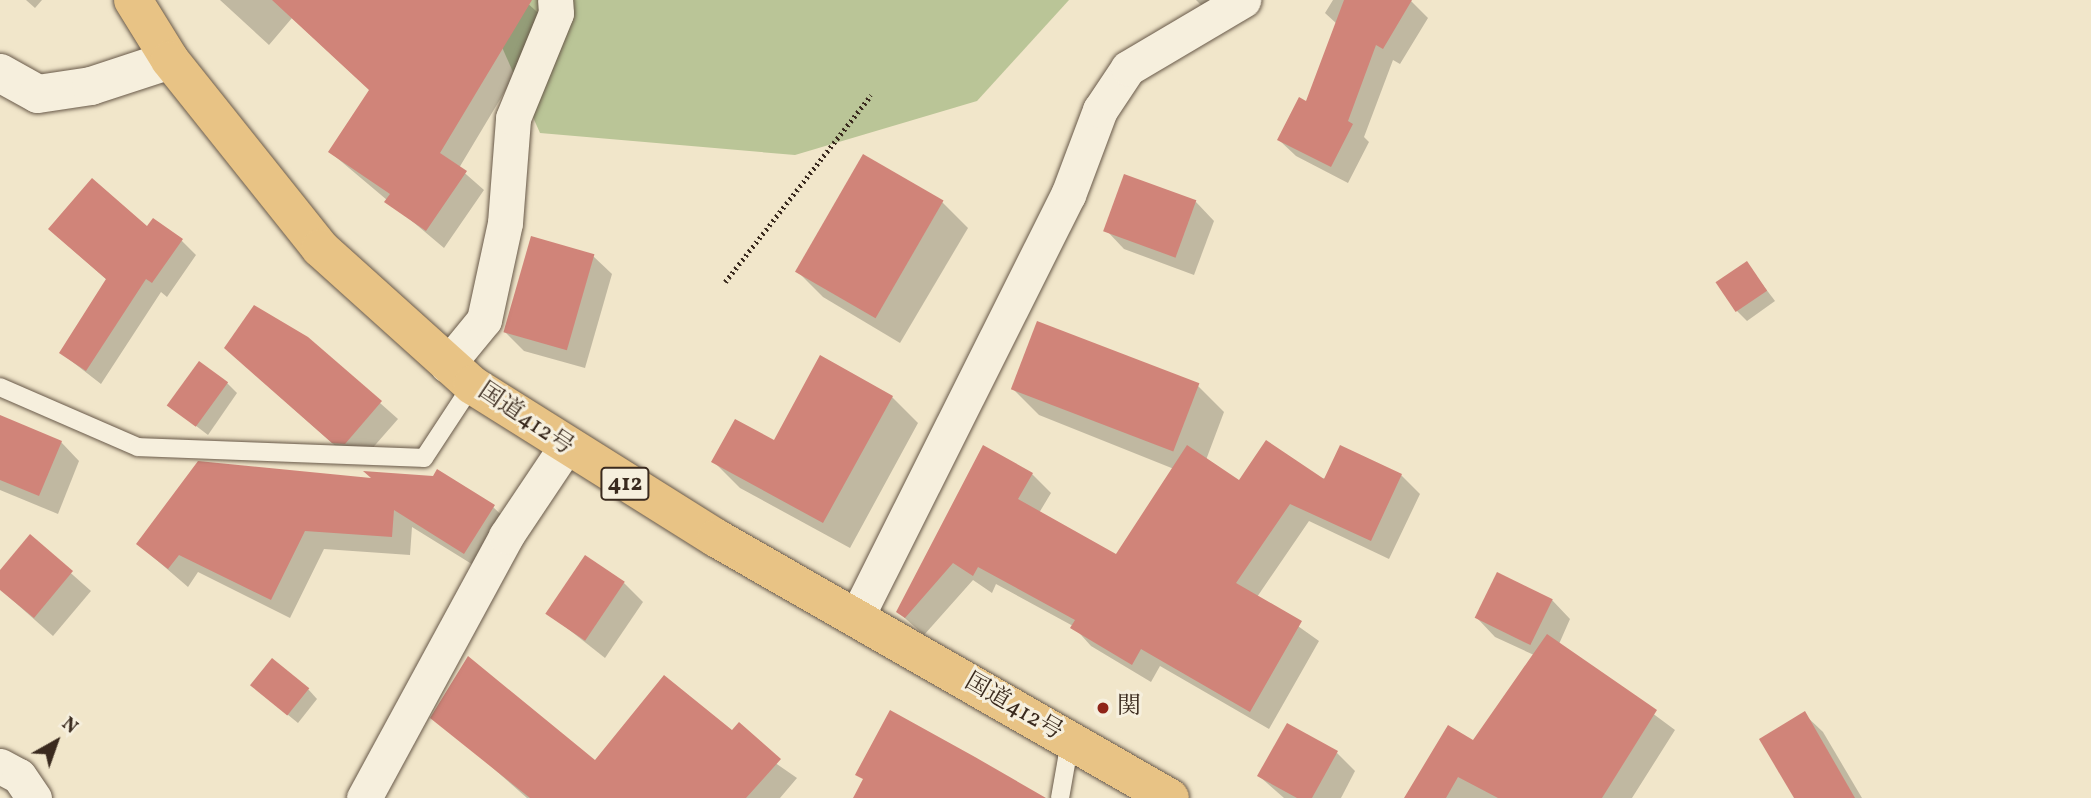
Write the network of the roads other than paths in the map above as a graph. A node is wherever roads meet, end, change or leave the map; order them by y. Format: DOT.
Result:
graph roads {
  1 [pos="132,0"];
  2 [pos="555,0"];
  3 [pos="1243,0"];
  4 [pos="170,60"];
  5 [pos="0,73"];
  6 [pos="459,375"];
  7 [pos="0,387"];
  8 [pos="565,448"];
  9 [pos="857,616"];
  10 [pos="1070,741"];
  11 [pos="0,766"];
  12 [pos="34,798"];
  13 [pos="364,798"];
  14 [pos="1060,798"];
  15 [pos="1170,798"];
  1 -- 4 [label="highway, 国道412号 / 412"];
  2 -- 6 [label="street"];
  3 -- 9 [label="street"];
  4 -- 5 [label="main road"];
  4 -- 6 [label="highway, 国道412号 / 412"];
  6 -- 7 [label="lane"];
  6 -- 8 [label="highway, 国道412号 / 412"];
  8 -- 9 [label="highway, 国道412号 / 412"];
  8 -- 13 [label="street"];
  9 -- 10 [label="highway, 国道412号 / 412"];
  10 -- 14 [label="lane"];
  10 -- 15 [label="highway, 国道412号 / 412"];
  11 -- 12 [label="street"];
}
